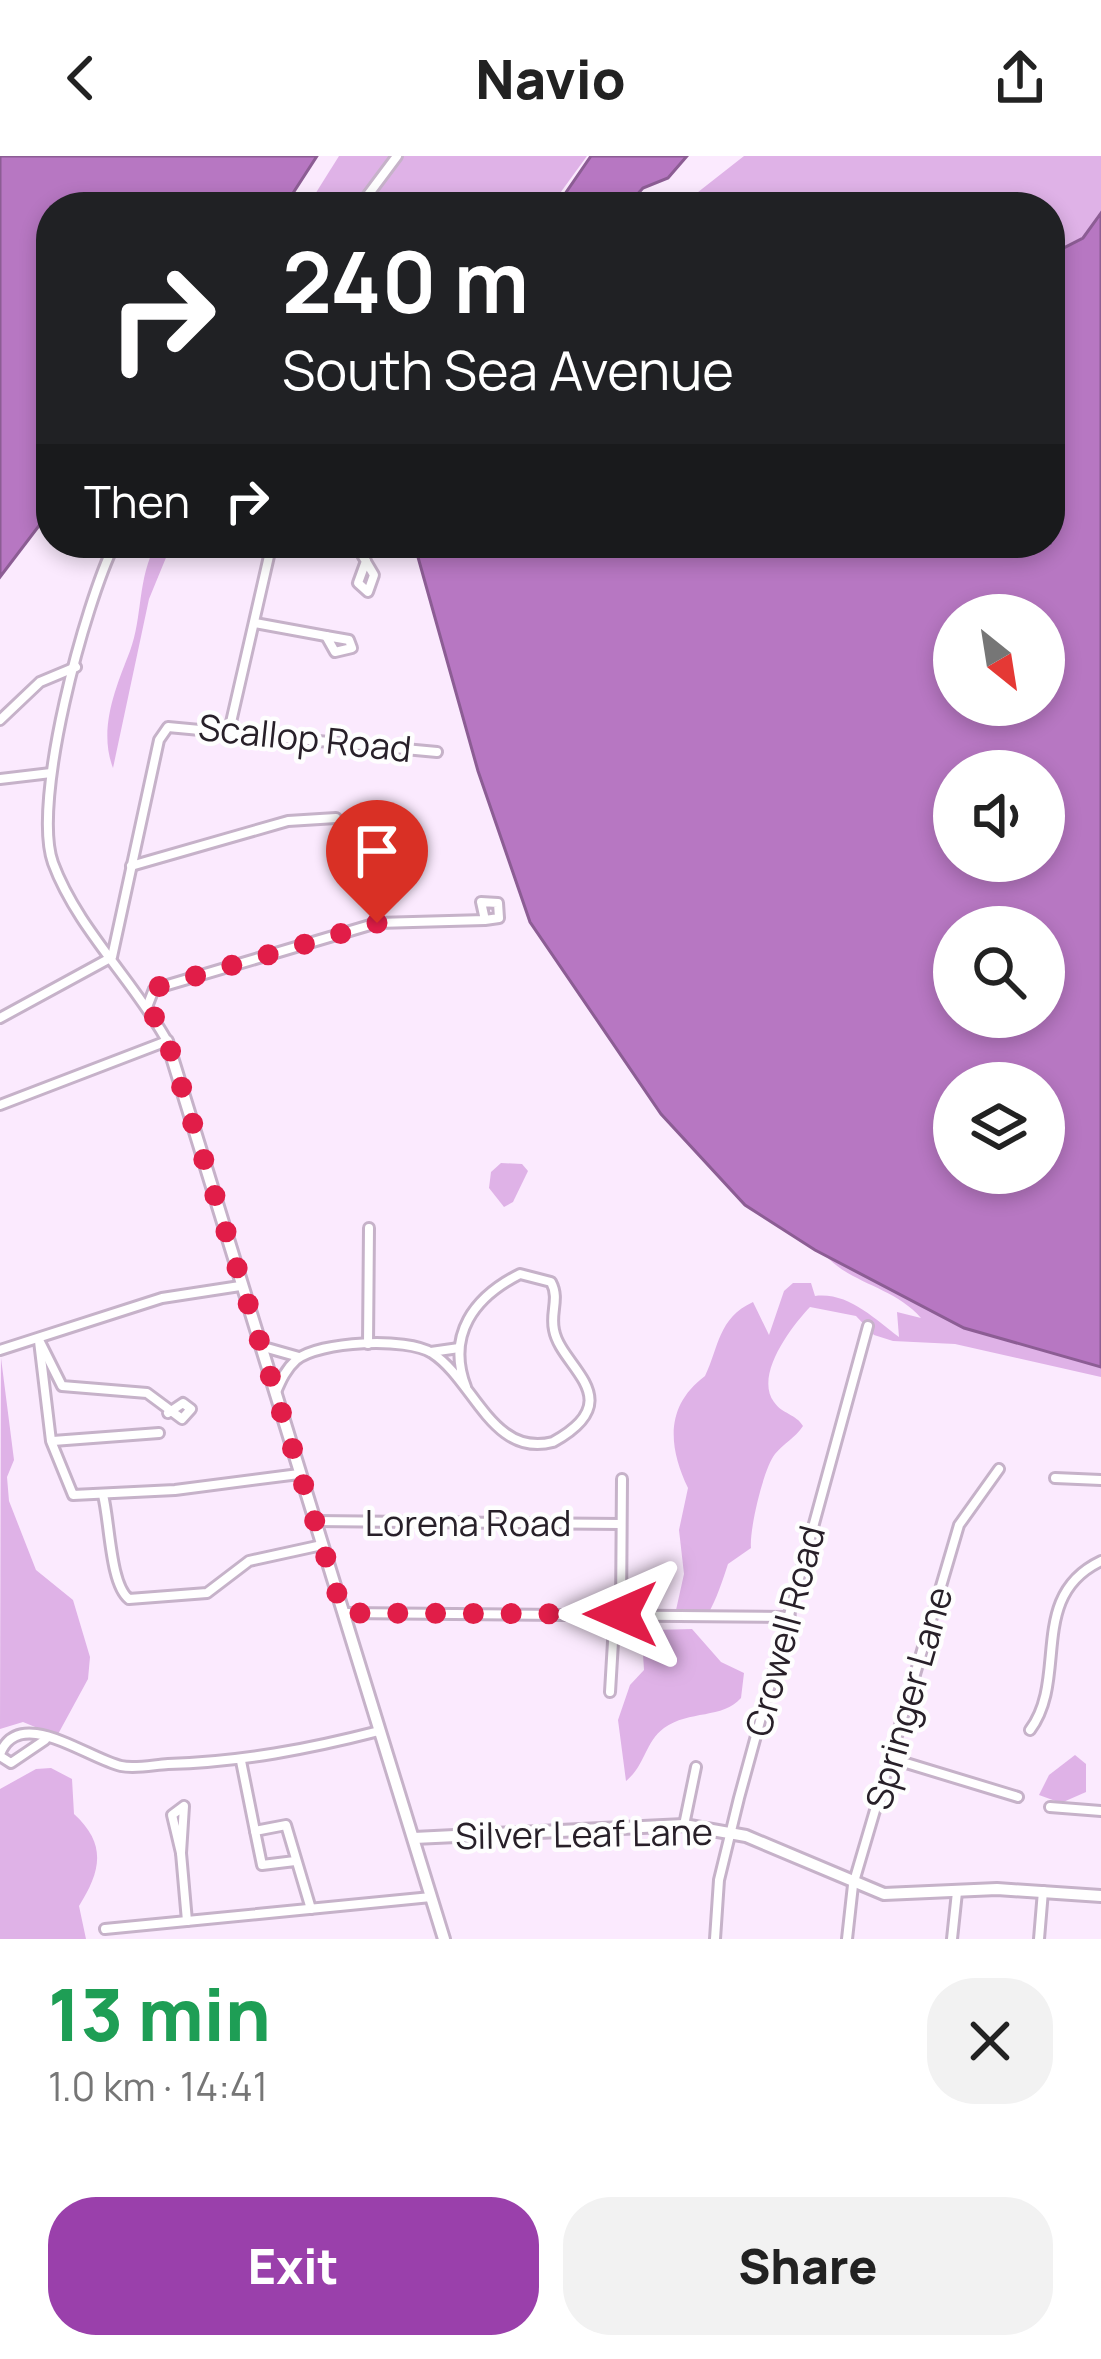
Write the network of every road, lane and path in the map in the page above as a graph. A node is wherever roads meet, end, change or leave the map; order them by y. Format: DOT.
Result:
graph roads {
  1 [pos="397,156"];
  2 [pos="370,192"];
  3 [pos="111,558"];
  4 [pos="269,558"];
  5 [pos="364,558"];
  6 [pos="366,561"];
  7 [pos="255,623"];
  8 [pos="326,636"];
  9 [pos="76,667"];
  10 [pos="0,720"];
  11 [pos="229,730"];
  12 [pos="437,752"];
  13 [pos="51,773"];
  14 [pos="0,778"];
  15 [pos="336,818"];
  16 [pos="131,866"];
  17 [pos="485,920"];
  18 [pos="112,957"];
  19 [pos="132,986"];
  20 [pos="154,988"];
  21 [pos="147,1008"];
  22 [pos="0,1018"];
  23 [pos="167,1041"];
  24 [pos="0,1105"];
  25 [pos="369,1228"];
  26 [pos="240,1286"];
  27 [pos="868,1326"];
  28 [pos="39,1341"];
  29 [pos="368,1344"];
  30 [pos="259,1346"];
  31 [pos="458,1348"];
  32 [pos="0,1350"];
  33 [pos="431,1352"];
  34 [pos="299,1358"];
  35 [pos="466,1387"];
  36 [pos="274,1398"];
  37 [pos="168,1413"];
  38 [pos="159,1433"];
  39 [pos="51,1441"];
  40 [pos="999,1469"];
  41 [pos="299,1474"];
  42 [pos="1055,1478"];
  43 [pos="622,1479"];
  44 [pos="1101,1480"];
  45 [pos="104,1496"];
  46 [pos="314,1521"];
  47 [pos="621,1524"];
  48 [pos="322,1546"];
  49 [pos="1101,1561"];
  50 [pos="343,1613"];
  51 [pos="621,1614"];
  52 [pos="790,1617"];
  53 [pos="610,1692"];
  54 [pos="1030,1730"];
  55 [pos="380,1731"];
  56 [pos="45,1740"];
  57 [pos="0,1755"];
  58 [pos="892,1759"];
  59 [pos="241,1761"];
  60 [pos="696,1767"];
  61 [pos="1018,1797"];
  62 [pos="1050,1808"];
  63 [pos="1101,1811"];
  64 [pos="684,1825"];
  65 [pos="255,1831"];
  66 [pos="731,1832"];
  67 [pos="414,1838"];
  68 [pos="181,1853"];
  69 [pos="295,1861"];
  70 [pos="853,1885"];
  71 [pos="957,1892"];
  72 [pos="1043,1892"];
  73 [pos="1101,1896"];
  74 [pos="430,1897"];
  75 [pos="311,1909"];
  76 [pos="187,1921"];
  77 [pos="105,1928"];
  78 [pos="444,1939"];
  79 [pos="715,1939"];
  80 [pos="847,1939"];
  81 [pos="952,1939"];
  82 [pos="1039,1939"];
  1 -- 2 [label="street"];
  3 -- 9 [label="street"];
  4 -- 7 [label="street"];
  5 -- 6 [label="street"];
  7 -- 8 [label="street"];
  7 -- 11 [label="street"];
  9 -- 10 [label="street"];
  9 -- 13 [label="street"];
  11 -- 12 [label="street, Scallop Road"];
  11 -- 16 [label="street, Scallop Road"];
  13 -- 14 [label="street"];
  13 -- 18 [label="street"];
  15 -- 16 [label="street"];
  16 -- 18 [label="street"];
  17 -- 20 [label="street"];
  18 -- 19 [label="street"];
  18 -- 22 [label="street"];
  19 -- 20 [label="street"];
  19 -- 21 [label="street"];
  20 -- 21 [label="street"];
  21 -- 23 [label="street"];
  23 -- 24 [label="street"];
  23 -- 26 [label="street"];
  25 -- 29 [label="street"];
  26 -- 28 [label="street"];
  26 -- 30 [label="street"];
  27 -- 52 [label="street, Crowell Road"];
  28 -- 32 [label="street"];
  28 -- 37 [label="street"];
  28 -- 39 [label="street"];
  29 -- 33 [label="street"];
  29 -- 34 [label="street"];
  30 -- 34 [label="street"];
  30 -- 36 [label="street"];
  31 -- 33 [label="street"];
  31 -- 35 [label="street"];
  31 -- 35 [label="street"];
  33 -- 35 [label="street"];
  34 -- 36 [label="street"];
  36 -- 41 [label="street"];
  38 -- 39 [label="street"];
  39 -- 45 [label="street"];
  40 -- 58 [label="street, Springer Lane"];
  41 -- 45 [label="street"];
  41 -- 46 [label="street"];
  42 -- 44 [label="street"];
  43 -- 47 [label="street"];
  45 -- 48 [label="street"];
  46 -- 47 [label="street, Lorena Road"];
  46 -- 48 [label="street"];
  47 -- 51 [label="street"];
  48 -- 50 [label="street"];
  49 -- 54 [label="street"];
  50 -- 51 [label="street"];
  50 -- 55 [label="street"];
  51 -- 52 [label="street"];
  51 -- 53 [label="street"];
  52 -- 66 [label="street, Crowell Road"];
  55 -- 59 [label="street"];
  55 -- 67 [label="street"];
  56 -- 57 [label="street"];
  56 -- 57 [label="street"];
  56 -- 59 [label="street"];
  58 -- 61 [label="street"];
  58 -- 70 [label="street, Springer Lane"];
  59 -- 65 [label="street"];
  60 -- 64 [label="street"];
  62 -- 63 [label="street"];
  64 -- 66 [label="street, Silver Leaf Lane"];
  64 -- 67 [label="street, Silver Leaf Lane"];
  65 -- 69 [label="street"];
  65 -- 69 [label="street"];
  66 -- 70 [label="street, Silver Leaf Lane"];
  66 -- 79 [label="street, Crowell Road"];
  67 -- 74 [label="street"];
  68 -- 68 [label="street"];
  68 -- 76 [label="street"];
  69 -- 75 [label="street"];
  70 -- 71 [label="street, Silver Leaf Lane"];
  70 -- 80 [label="street, Springer Lane"];
  71 -- 72 [label="street, Silver Leaf Lane"];
  71 -- 81 [label="street"];
  72 -- 73 [label="street, Silver Leaf Lane"];
  72 -- 82 [label="street"];
  74 -- 75 [label="street"];
  74 -- 78 [label="street"];
  75 -- 76 [label="street"];
  76 -- 77 [label="street"];
}
